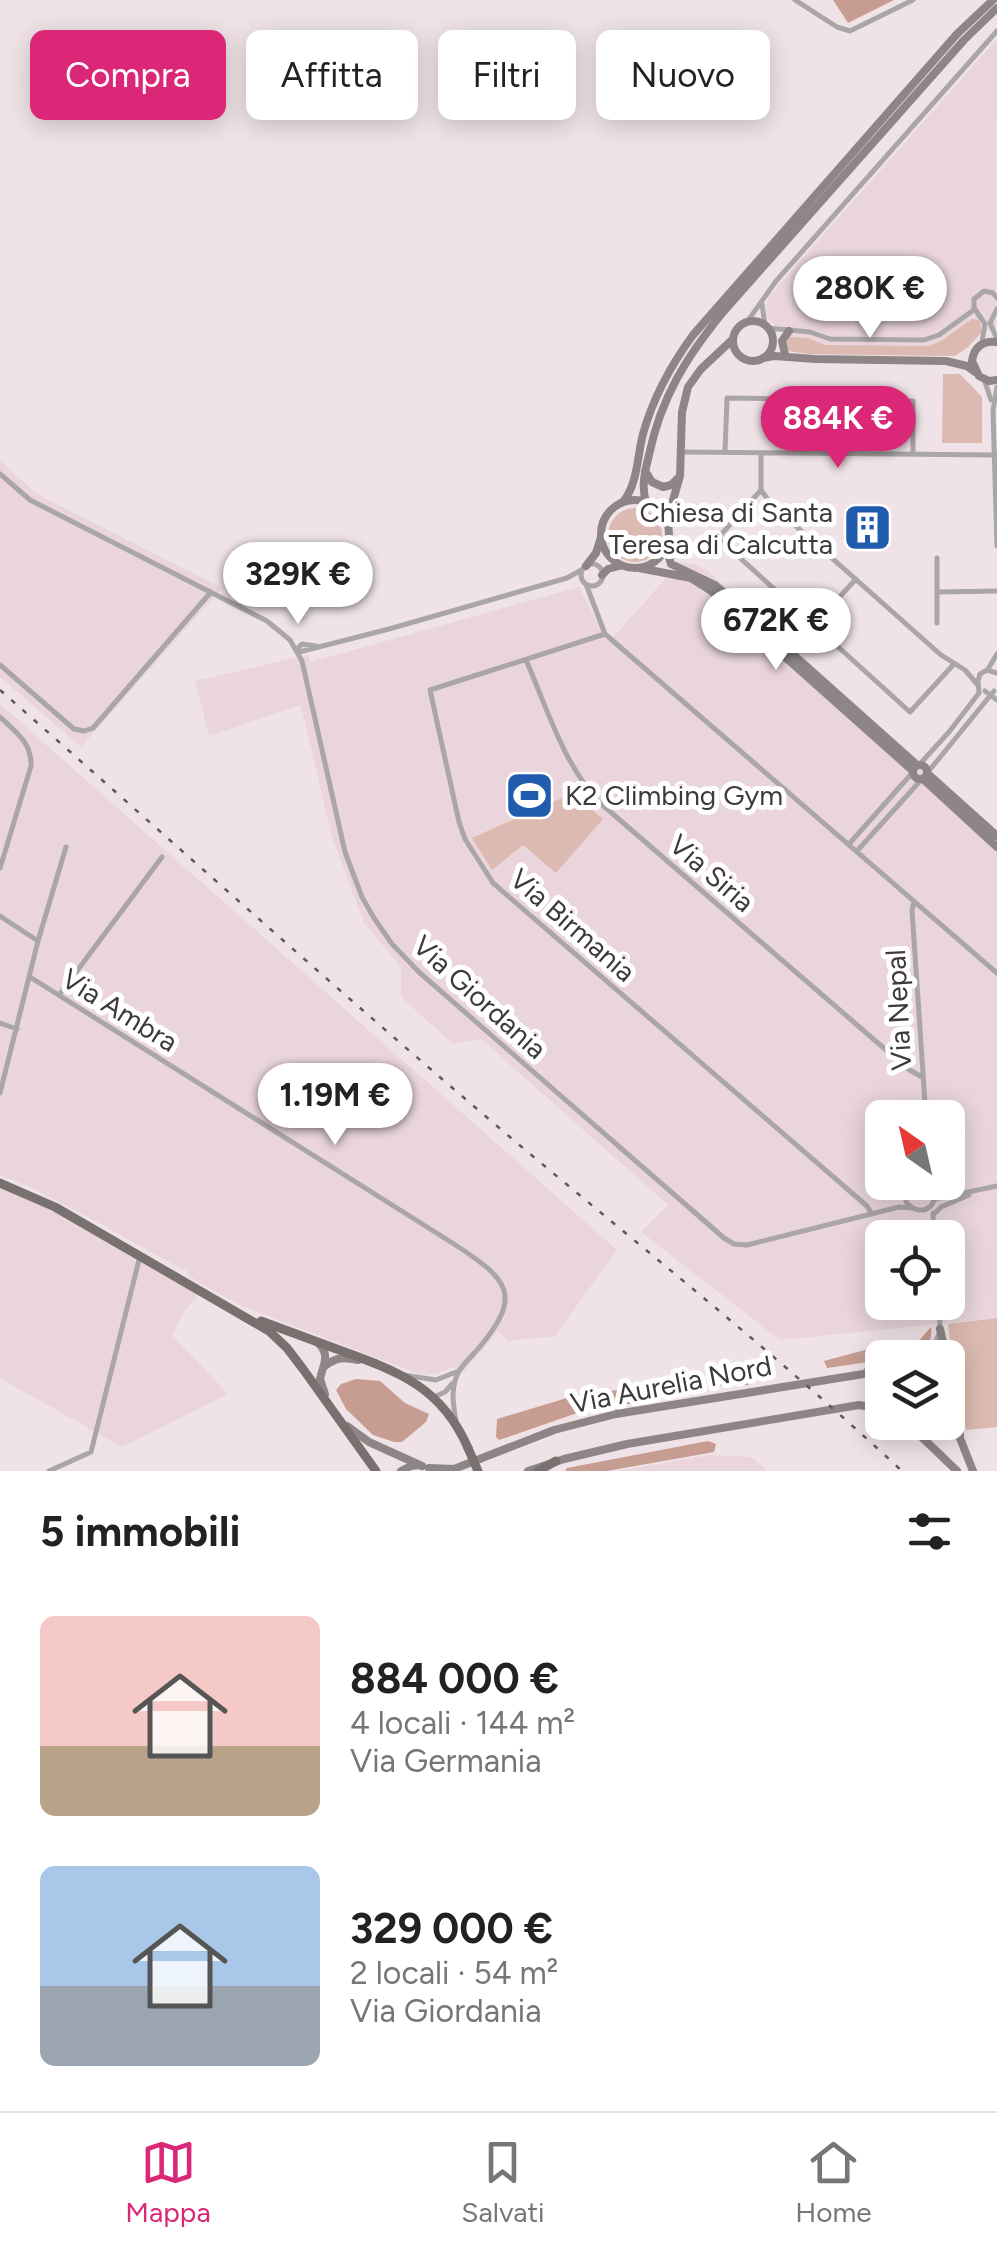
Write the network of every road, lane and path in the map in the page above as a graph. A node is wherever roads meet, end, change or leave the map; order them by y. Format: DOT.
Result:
graph roads {
  1 [pos="795,0"];
  2 [pos="913,0"];
  3 [pos="993,0"];
  4 [pos="997,8"];
  5 [pos="997,31"];
  6 [pos="996,294"];
  7 [pos="762,301"];
  8 [pos="997,309"];
  9 [pos="975,310"];
  10 [pos="748,322"];
  11 [pos="766,327"];
  12 [pos="789,331"];
  13 [pos="733,339"];
  14 [pos="997,341"];
  15 [pos="772,342"];
  16 [pos="978,348"];
  17 [pos="740,356"];
  18 [pos="788,356"];
  19 [pos="763,358"];
  20 [pos="713,359"];
  21 [pos="946,361"];
  22 [pos="975,372"];
  23 [pos="984,379"];
  24 [pos="997,383"];
  25 [pos="993,403"];
  26 [pos="996,444"];
  27 [pos="681,452"];
  28 [pos="725,453"];
  29 [pos="762,453"];
  30 [pos="913,454"];
  31 [pos="995,455"];
  32 [pos="646,471"];
  33 [pos="0,474"];
  34 [pos="680,476"];
  35 [pos="762,490"];
  36 [pos="674,497"];
  37 [pos="623,502"];
  38 [pos="646,502"];
  39 [pos="656,507"];
  40 [pos="667,521"];
  41 [pos="601,537"];
  42 [pos="997,546"];
  43 [pos="666,548"];
  44 [pos="937,558"];
  45 [pos="621,565"];
  46 [pos="585,568"];
  47 [pos="639,568"];
  48 [pos="602,576"];
  49 [pos="569,578"];
  50 [pos="856,579"];
  51 [pos="589,586"];
  52 [pos="997,591"];
  53 [pos="210,592"];
  54 [pos="937,592"];
  55 [pos="937,623"];
  56 [pos="813,625"];
  57 [pos="605,634"];
  58 [pos="290,640"];
  59 [pos="302,644"];
  60 [pos="320,646"];
  61 [pos="296,650"];
  62 [pos="308,651"];
  63 [pos="997,658"];
  64 [pos="526,660"];
  65 [pos="302,661"];
  66 [pos="0,664"];
  67 [pos="954,664"];
  68 [pos="966,670"];
  69 [pos="985,671"];
  70 [pos="997,674"];
  71 [pos="989,692"];
  72 [pos="0,718"];
  73 [pos="920,772"];
  74 [pos="997,836"];
  75 [pos="849,844"];
  76 [pos="66,847"];
  77 [pos="997,847"];
  78 [pos="857,851"];
  79 [pos="162,857"];
  80 [pos="0,868"];
  81 [pos="914,900"];
  82 [pos="0,916"];
  83 [pos="38,941"];
  84 [pos="997,972"];
  85 [pos="30,977"];
  86 [pos="58,995"];
  87 [pos="0,1023"];
  88 [pos="17,1029"];
  89 [pos="922,1076"];
  90 [pos="0,1093"];
  91 [pos="924,1100"];
  92 [pos="0,1183"];
  93 [pos="997,1186"];
  94 [pos="980,1190"];
  95 [pos="965,1192"];
  96 [pos="899,1200"];
  97 [pos="906,1200"];
  98 [pos="934,1200"];
  99 [pos="892,1208"];
  100 [pos="912,1208"];
  101 [pos="922,1210"];
  102 [pos="872,1215"];
  103 [pos="933,1218"];
  104 [pos="140,1256"];
  105 [pos="245,1315"];
  106 [pos="940,1320"];
  107 [pos="940,1330"];
  108 [pos="936,1340"];
  109 [pos="942,1340"];
  110 [pos="314,1341"];
  111 [pos="378,1364"];
  112 [pos="325,1366"];
  113 [pos="459,1371"];
  114 [pos="865,1372"];
  115 [pos="402,1374"];
  116 [pos="444,1378"];
  117 [pos="455,1380"];
  118 [pos="434,1397"];
  119 [pos="865,1407"];
  120 [pos="334,1412"];
  121 [pos="456,1424"];
  122 [pos="924,1440"];
  123 [pos="962,1440"];
  124 [pos="556,1461"];
  125 [pos="428,1468"];
  126 [pos="49,1471"];
  127 [pos="376,1471"];
  128 [pos="401,1471"];
  129 [pos="478,1471"];
  130 [pos="528,1471"];
  131 [pos="538,1471"];
  132 [pos="957,1471"];
  133 [pos="973,1471"];
  1 -- 2 [label="street"];
  3 -- 37 [label="main road"];
  4 -- 32 [label="main road"];
  5 -- 7 [label="street"];
  6 -- 9 [label="street"];
  7 -- 10 [label="street"];
  7 -- 11 [label="street"];
  8 -- 14 [label="street"];
  9 -- 12 [label="street"];
  9 -- 16 [label="street"];
  10 -- 11 [label="main road"];
  10 -- 13 [label="main road"];
  11 -- 12 [label="street"];
  11 -- 15 [label="main road"];
  12 -- 15 [label="street"];
  12 -- 18 [label="main road"];
  13 -- 17 [label="main road"];
  13 -- 20 [label="main road"];
  14 -- 16 [label="main road"];
  15 -- 18 [label="main road"];
  15 -- 19 [label="main road"];
  16 -- 21 [label="main road"];
  16 -- 22 [label="main road"];
  17 -- 19 [label="main road"];
  17 -- 20 [label="main road"];
  18 -- 19 [label="main road"];
  18 -- 21 [label="main road"];
  20 -- 27 [label="main road"];
  21 -- 22 [label="main road"];
  22 -- 23 [label="main road"];
  23 -- 24 [label="main road"];
  23 -- 25 [label="street"];
  24 -- 25 [label="street"];
  25 -- 26 [label="street"];
  26 -- 31 [label="street"];
  27 -- 28 [label="street"];
  27 -- 34 [label="main road"];
  28 -- 29 [label="street"];
  28 -- 30 [label="street"];
  29 -- 30 [label="street"];
  29 -- 35 [label="street"];
  30 -- 31 [label="street"];
  31 -- 42 [label="street"];
  32 -- 34 [label="main road"];
  32 -- 38 [label="main road"];
  33 -- 53 [label="street, Via Giordania"];
  34 -- 36 [label="main road"];
  35 -- 50 [label="street"];
  35 -- 56 [label="street"];
  36 -- 39 [label="main road"];
  36 -- 40 [label="main road"];
  37 -- 38 [label="main road"];
  37 -- 41 [label="main road"];
  38 -- 39 [label="main road"];
  39 -- 40 [label="main road"];
  40 -- 43 [label="main road"];
  41 -- 45 [label="main road"];
  41 -- 46 [label="main road"];
  43 -- 47 [label="main road"];
  43 -- 73 [label="main road"];
  44 -- 54 [label="street"];
  45 -- 47 [label="main road"];
  45 -- 48 [label="main road"];
  46 -- 48 [label="street"];
  46 -- 49 [label="street"];
  46 -- 51 [label="street"];
  47 -- 73 [label="main road"];
  48 -- 51 [label="street"];
  49 -- 51 [label="street"];
  49 -- 60 [label="street"];
  50 -- 56 [label="street"];
  50 -- 67 [label="street"];
  51 -- 57 [label="street"];
  52 -- 54 [label="street"];
  53 -- 58 [label="street, Via Giordania"];
  53 -- 66 [label="street"];
  54 -- 55 [label="street"];
  56 -- 67 [label="street"];
  57 -- 64 [label="street, Via Birmania"];
  57 -- 75 [label="street"];
  58 -- 59 [label="street"];
  58 -- 61 [label="street, Via Giordania"];
  59 -- 60 [label="street"];
  59 -- 61 [label="street"];
  60 -- 62 [label="street"];
  61 -- 62 [label="street"];
  61 -- 65 [label="street, Via Giordania"];
  62 -- 65 [label="street"];
  63 -- 69 [label="street"];
  64 -- 89 [label="street, Via Siria"];
  64 -- 102 [label="street, Via Birmania"];
  65 -- 102 [label="street, Via Giordania"];
  67 -- 68 [label="street"];
  68 -- 69 [label="street"];
  68 -- 71 [label="street"];
  69 -- 70 [label="street"];
  69 -- 71 [label="street"];
  71 -- 73 [label="street"];
  71 -- 73 [label="street"];
  72 -- 80 [label="street"];
  73 -- 74 [label="main road"];
  73 -- 75 [label="street"];
  73 -- 77 [label="main road"];
  73 -- 78 [label="street"];
  75 -- 78 [label="street"];
  76 -- 83 [label="street"];
  78 -- 81 [label="street"];
  79 -- 86 [label="street"];
  81 -- 84 [label="street"];
  81 -- 89 [label="street, Via Nepal"];
  82 -- 83 [label="street"];
  83 -- 85 [label="street"];
  85 -- 86 [label="street, Via Ambra"];
  85 -- 88 [label="street"];
  86 -- 113 [label="street, Via Ambra"];
  87 -- 88 [label="street"];
  88 -- 90 [label="street"];
  89 -- 91 [label="street, Via Nepal"];
  92 -- 104 [label="main road"];
  93 -- 94 [label="street"];
  94 -- 95 [label="street"];
  94 -- 103 [label="street"];
  96 -- 99 [label="street, Via Giordania"];
  97 -- 100 [label="street"];
  98 -- 101 [label="street"];
  98 -- 103 [label="street"];
  99 -- 100 [label="street, Via Giordania"];
  99 -- 102 [label="street, Via Giordania"];
  100 -- 101 [label="street"];
  101 -- 103 [label="street"];
  104 -- 105 [label="main road"];
  104 -- 126 [label="street"];
  105 -- 110 [label="main road"];
  105 -- 120 [label="main road"];
  106 -- 107 [label="street"];
  107 -- 108 [label="street"];
  107 -- 109 [label="main road"];
  110 -- 111 [label="main road"];
  110 -- 112 [label="main road"];
  111 -- 112 [label="main road"];
  111 -- 115 [label="main road"];
  112 -- 120 [label="main road"];
  113 -- 116 [label="street"];
  113 -- 117 [label="street"];
  114 -- 125 [label="main road, Via Aurelia Nord"];
  115 -- 116 [label="street"];
  115 -- 118 [label="main road"];
  116 -- 118 [label="street"];
  117 -- 118 [label="street"];
  117 -- 121 [label="street"];
  118 -- 121 [label="main road"];
  119 -- 124 [label="main road, Via Aurelia Nord"];
  120 -- 125 [label="main road"];
  120 -- 127 [label="main road"];
  121 -- 129 [label="main road, bridge"];
  122 -- 132 [label="main road"];
  123 -- 133 [label="main road"];
  124 -- 130 [label="main road, Via Aurelia Nord"];
  124 -- 131 [label="main road"];
  125 -- 128 [label="main road, Via Aurelia Nord"];
}
